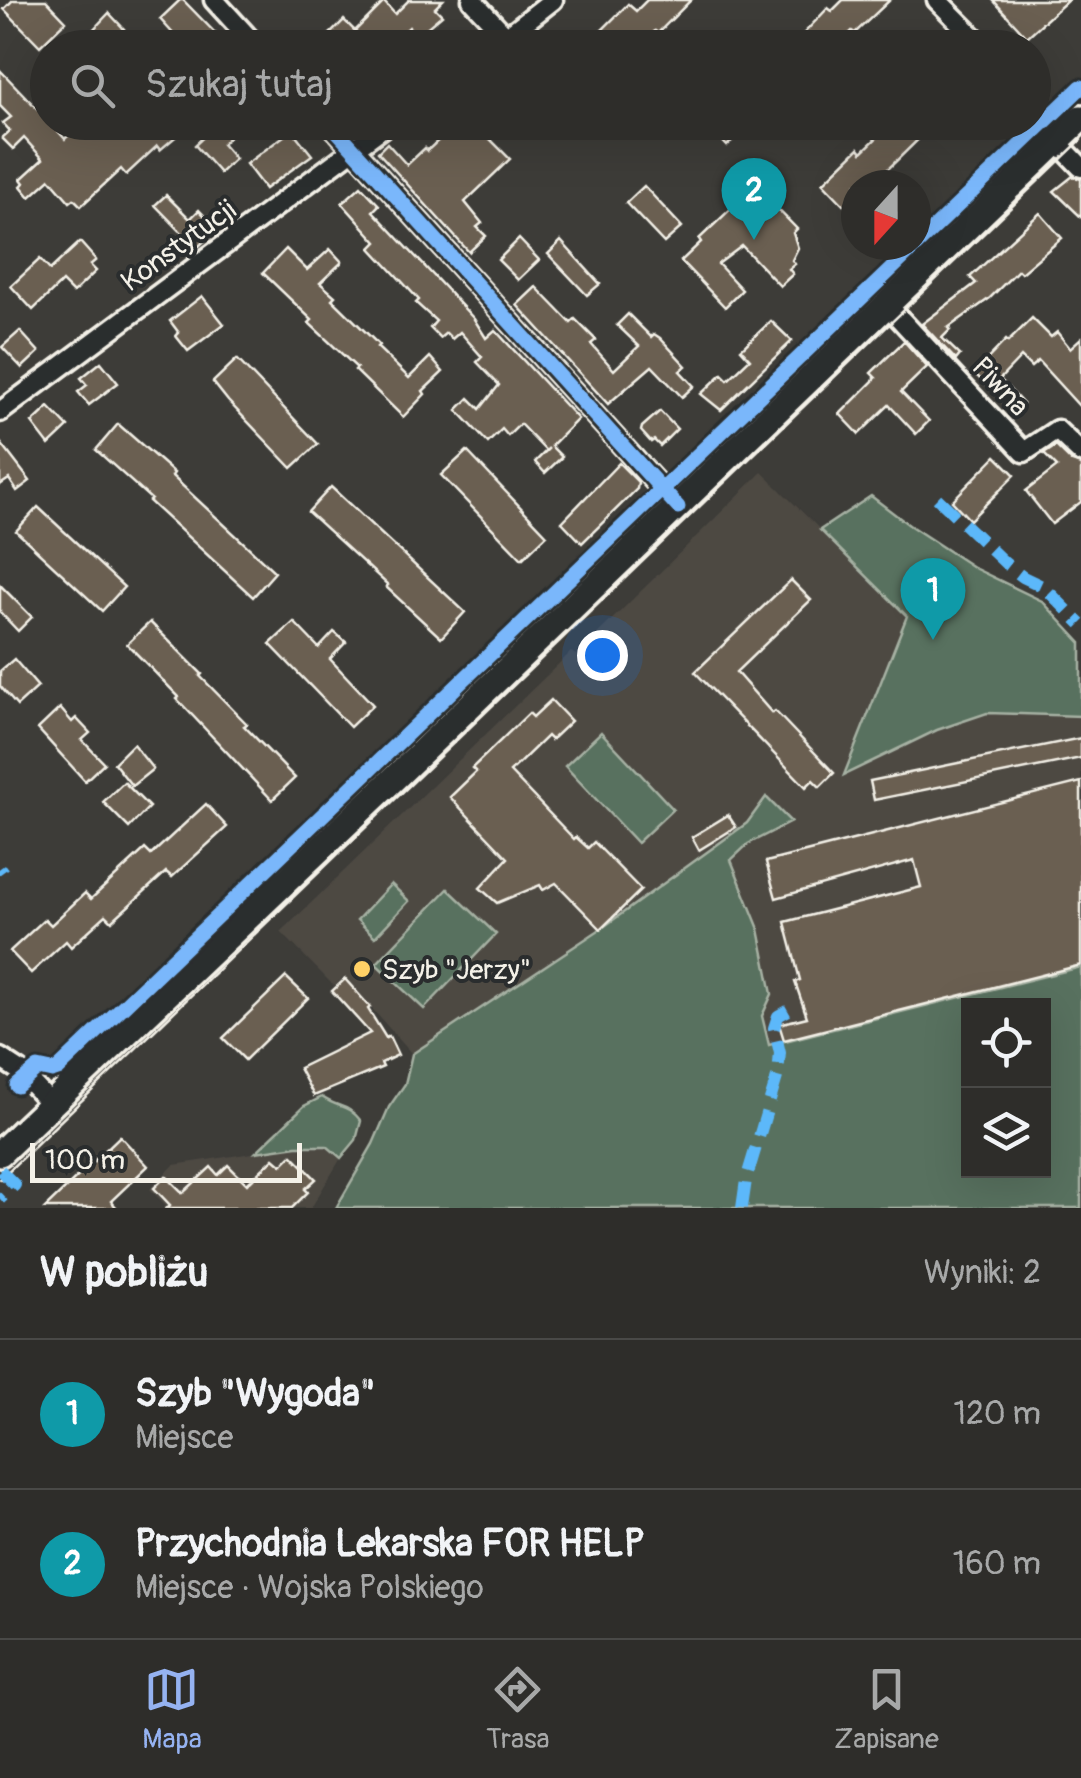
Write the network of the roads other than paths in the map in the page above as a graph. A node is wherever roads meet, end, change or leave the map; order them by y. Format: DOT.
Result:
graph roads {
  1 [pos="214,0"];
  2 [pos="472,0"];
  3 [pos="552,0"];
  4 [pos="937,0"];
  5 [pos="242,30"];
  6 [pos="500,30"];
  7 [pos="515,30"];
  8 [pos="966,30"];
  9 [pos="1081,118"];
  10 [pos="345,140"];
  11 [pos="366,140"];
  12 [pos="1057,142"];
  13 [pos="354,149"];
  14 [pos="1081,167"];
  15 [pos="887,305"];
  16 [pos="0,412"];
  17 [pos="1081,454"];
  18 [pos="678,507"];
  19 [pos="0,1058"];
  20 [pos="51,1104"];
  21 [pos="0,1153"];
  1 -- 5 [label="street"];
  2 -- 6 [label="street"];
  3 -- 7 [label="street"];
  4 -- 8 [label="street"];
  9 -- 12 [label="main road"];
  10 -- 13 [label="street"];
  11 -- 13 [label="street, Konstytucji"];
  12 -- 14 [label="street"];
  12 -- 15 [label="main road"];
  13 -- 16 [label="street, Konstytucji"];
  13 -- 18 [label="street"];
  15 -- 17 [label="street, Piwna"];
  15 -- 18 [label="main road"];
  18 -- 20 [label="main road"];
  19 -- 20 [label="street"];
  20 -- 21 [label="main road"];
}
